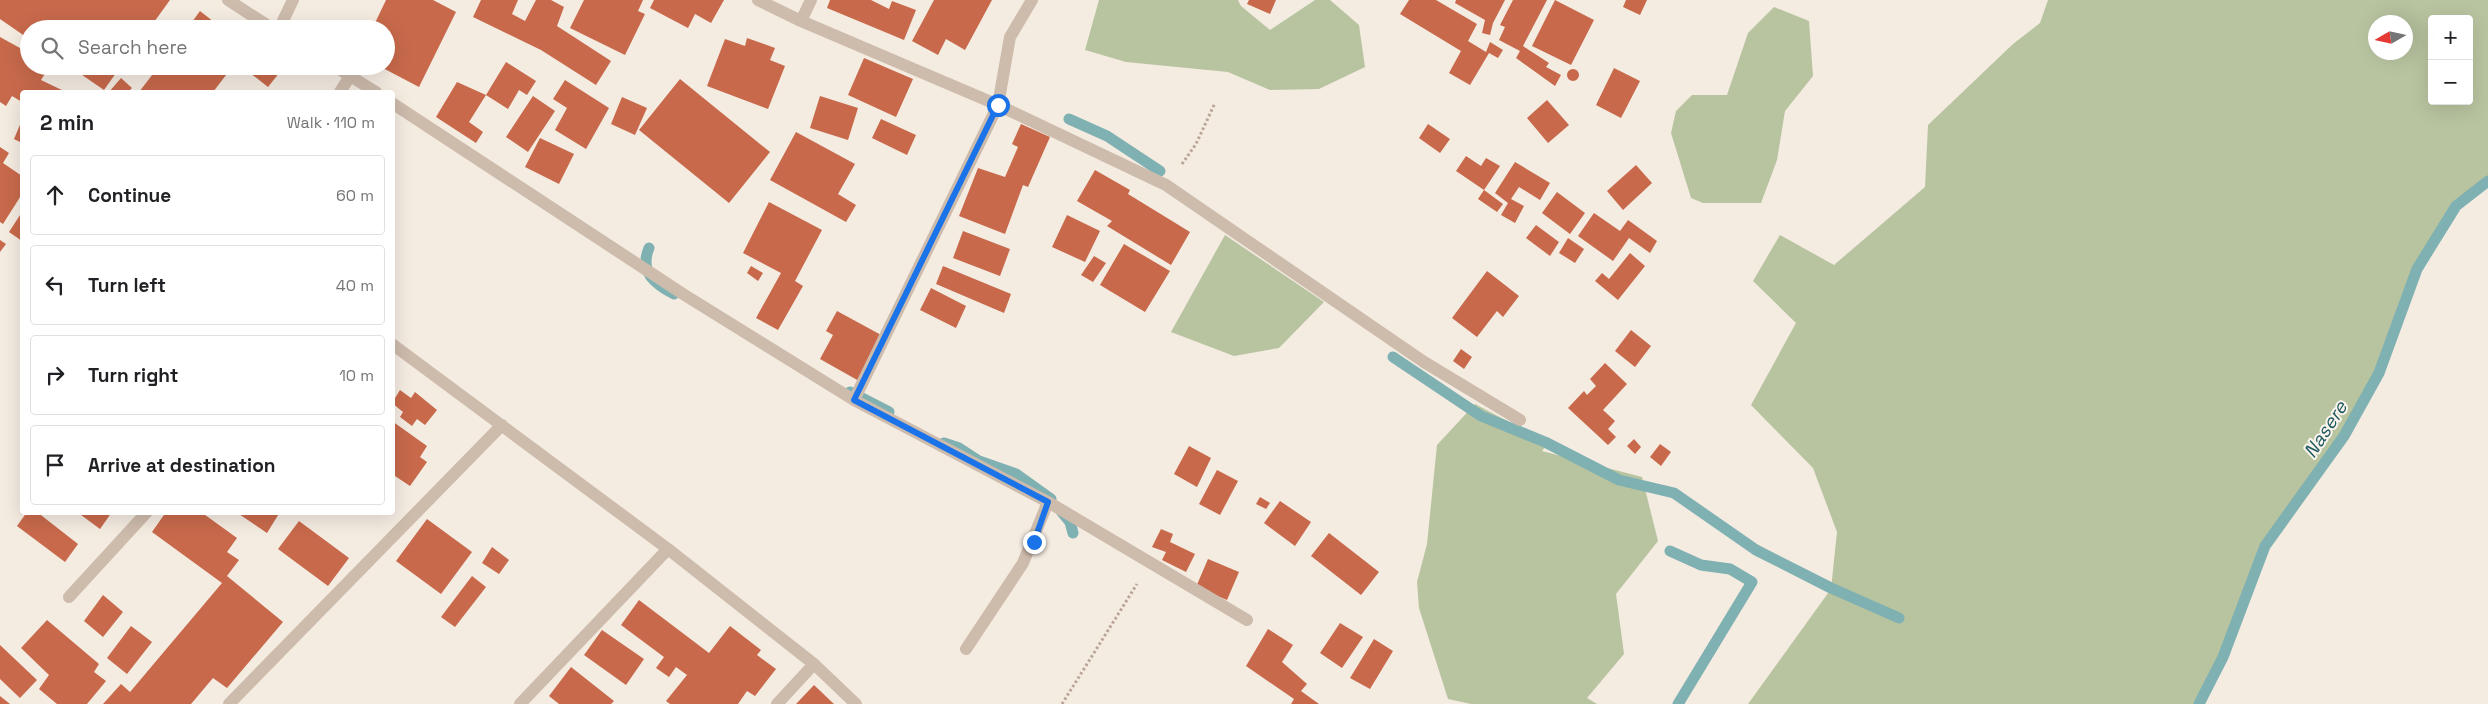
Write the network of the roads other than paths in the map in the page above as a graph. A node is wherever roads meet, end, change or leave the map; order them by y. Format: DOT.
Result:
graph roads {
  1 [pos="228,0"];
  2 [pos="293,0"];
  3 [pos="758,0"];
  4 [pos="811,0"];
  5 [pos="1032,0"];
  6 [pos="259,20"];
  7 [pos="283,20"];
  8 [pos="801,22"];
  9 [pos="350,76"];
  10 [pos="341,90"];
  11 [pos="373,90"];
  12 [pos="395,105"];
  13 [pos="998,105"];
  14 [pos="395,346"];
  15 [pos="854,400"];
  16 [pos="1520,420"];
  17 [pos="502,426"];
  18 [pos="1048,502"];
  19 [pos="144,515"];
  20 [pos="668,549"];
  21 [pos="69,597"];
  22 [pos="1247,620"];
  23 [pos="966,649"];
  24 [pos="814,664"];
  25 [pos="229,704"];
  26 [pos="520,704"];
  27 [pos="777,704"];
  28 [pos="856,704"];
  1 -- 6 [label="street"];
  2 -- 7 [label="street"];
  3 -- 8 [label="street"];
  4 -- 8 [label="street"];
  5 -- 13 [label="street"];
  8 -- 13 [label="street"];
  9 -- 10 [label="street"];
  9 -- 11 [label="street"];
  12 -- 15 [label="street"];
  13 -- 15 [label="street"];
  13 -- 16 [label="street"];
  14 -- 17 [label="street"];
  15 -- 18 [label="street"];
  17 -- 20 [label="street"];
  17 -- 25 [label="street"];
  18 -- 22 [label="street"];
  18 -- 23 [label="street"];
  19 -- 21 [label="street"];
  20 -- 24 [label="street"];
  20 -- 26 [label="street"];
  24 -- 27 [label="street"];
  24 -- 28 [label="street"];
}
